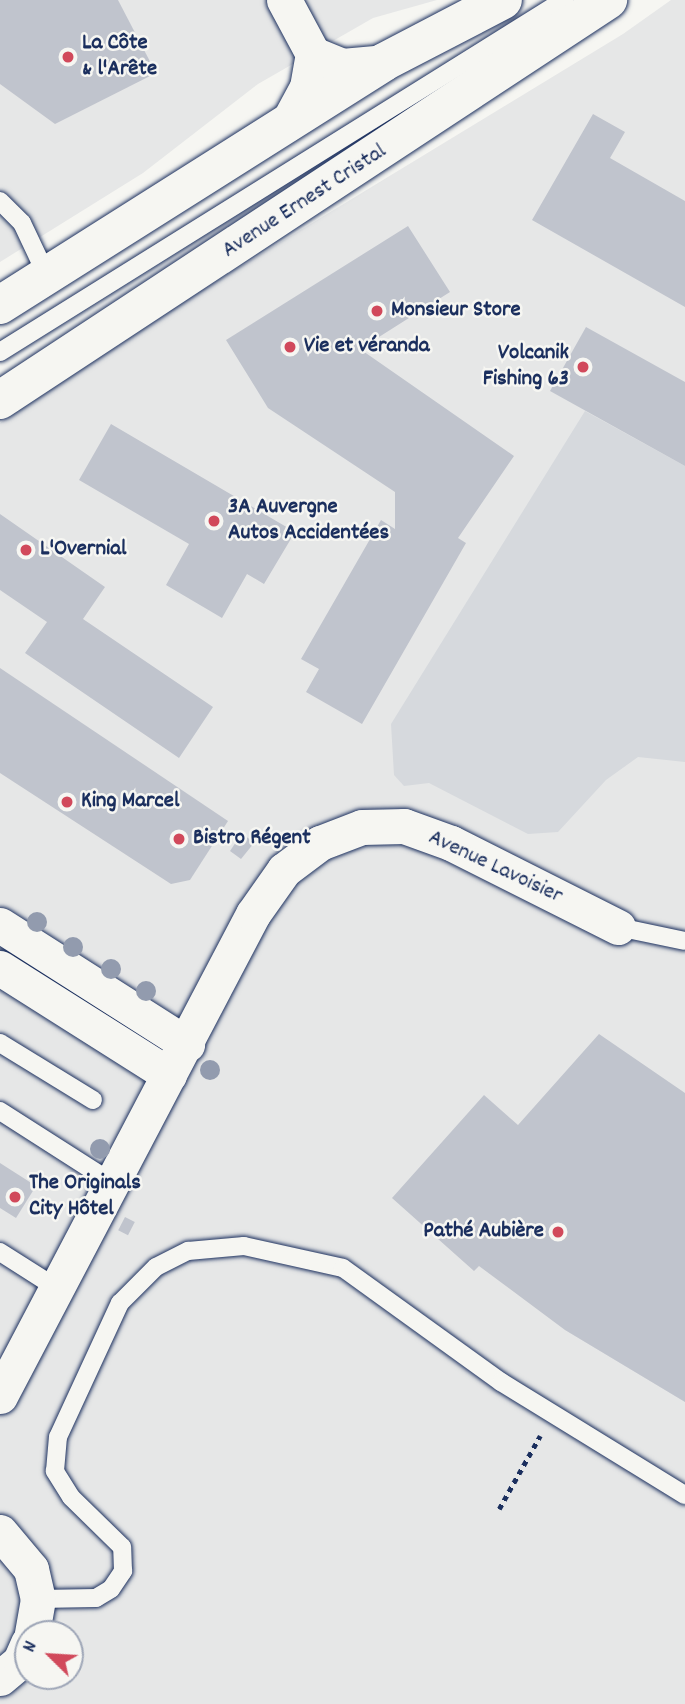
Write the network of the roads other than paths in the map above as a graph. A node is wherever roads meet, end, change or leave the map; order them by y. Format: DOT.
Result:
graph roads {
  1 [pos="284,0"];
  2 [pos="503,0"];
  3 [pos="564,0"];
  4 [pos="608,0"];
  5 [pos="313,54"];
  6 [pos="384,62"];
  7 [pos="287,124"];
  8 [pos="0,201"];
  9 [pos="46,274"];
  10 [pos="0,305"];
  11 [pos="0,352"];
  12 [pos="0,400"];
  13 [pos="0,925"];
  14 [pos="618,927"];
  15 [pos="685,941"];
  16 [pos="0,968"];
  17 [pos="0,1043"];
  18 [pos="187,1044"];
  19 [pos="169,1075"];
  20 [pos="93,1100"];
  21 [pos="0,1111"];
  22 [pos="111,1182"];
  23 [pos="0,1252"];
  24 [pos="55,1287"];
  25 [pos="0,1396"];
  26 [pos="685,1495"];
  27 [pos="0,1532"];
  28 [pos="38,1599"];
  29 [pos="34,1620"];
  30 [pos="14,1666"];
  31 [pos="0,1678"];
  1 -- 5 [label="street"];
  2 -- 6 [label="main road"];
  3 -- 11 [label="lane"];
  4 -- 12 [label="main road, Avenue Ernest Cristal"];
  5 -- 6 [label="street"];
  5 -- 7 [label="street"];
  6 -- 7 [label="main road"];
  7 -- 9 [label="main road"];
  8 -- 9 [label="lane"];
  9 -- 10 [label="main road"];
  13 -- 18 [label="street"];
  14 -- 15 [label="lane"];
  14 -- 18 [label="street, Avenue Lavoisier"];
  16 -- 19 [label="street"];
  17 -- 20 [label="lane"];
  18 -- 19 [label="street, Avenue Lavoisier"];
  19 -- 22 [label="street, Avenue Lavoisier"];
  21 -- 22 [label="lane"];
  22 -- 24 [label="street, Avenue Lavoisier"];
  23 -- 24 [label="lane"];
  24 -- 25 [label="street, Avenue Lavoisier"];
  26 -- 28 [label="lane"];
  27 -- 28 [label="street"];
  28 -- 29 [label="street"];
  30 -- 31 [label="street"];
}
